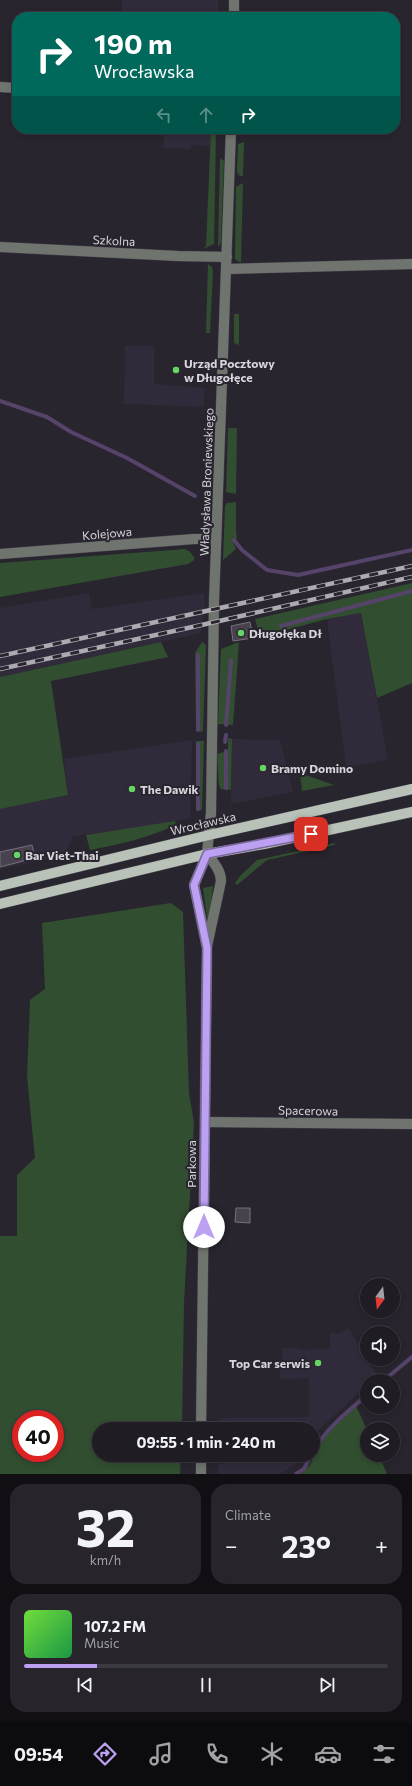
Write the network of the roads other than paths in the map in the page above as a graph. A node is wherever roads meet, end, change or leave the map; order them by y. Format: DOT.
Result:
graph roads {
  1 [pos="234,0"];
  2 [pos="234,12"];
  3 [pos="0,88"];
  4 [pos="12,88"];
  5 [pos="231,134"];
  6 [pos="0,247"];
  7 [pos="227,257"];
  8 [pos="412,264"];
  9 [pos="227,269"];
  10 [pos="216,539"];
  11 [pos="0,554"];
  12 [pos="412,789"];
  13 [pos="412,812"];
  14 [pos="209,835"];
  15 [pos="207,854"];
  16 [pos="0,886"];
  17 [pos="0,904"];
  18 [pos="207,948"];
  19 [pos="204,1122"];
  20 [pos="412,1124"];
  21 [pos="201,1422"];
  22 [pos="201,1462"];
  23 [pos="200,1474"];
  1 -- 2 [label="street"];
  3 -- 4 [label="street"];
  5 -- 7 [label="street, Władysława Broniewskiego"];
  6 -- 7 [label="street, Szkolna"];
  7 -- 9 [label="street, Władysława Broniewskiego"];
  8 -- 9 [label="street"];
  9 -- 10 [label="street, Władysława Broniewskiego"];
  10 -- 11 [label="street, Kolejowa"];
  10 -- 14 [label="street, Władysława Broniewskiego"];
  12 -- 14 [label="main road, Wrocławska"];
  13 -- 15 [label="main road"];
  14 -- 15 [label="street, Parkowa"];
  14 -- 16 [label="main road, Wrocławska"];
  15 -- 17 [label="main road"];
  15 -- 18 [label="street, Parkowa"];
  15 -- 18 [label="street, Parkowa"];
  18 -- 19 [label="street, Parkowa"];
  19 -- 20 [label="street, Spacerowa"];
  19 -- 21 [label="street, Parkowa"];
  22 -- 23 [label="street"];
}
